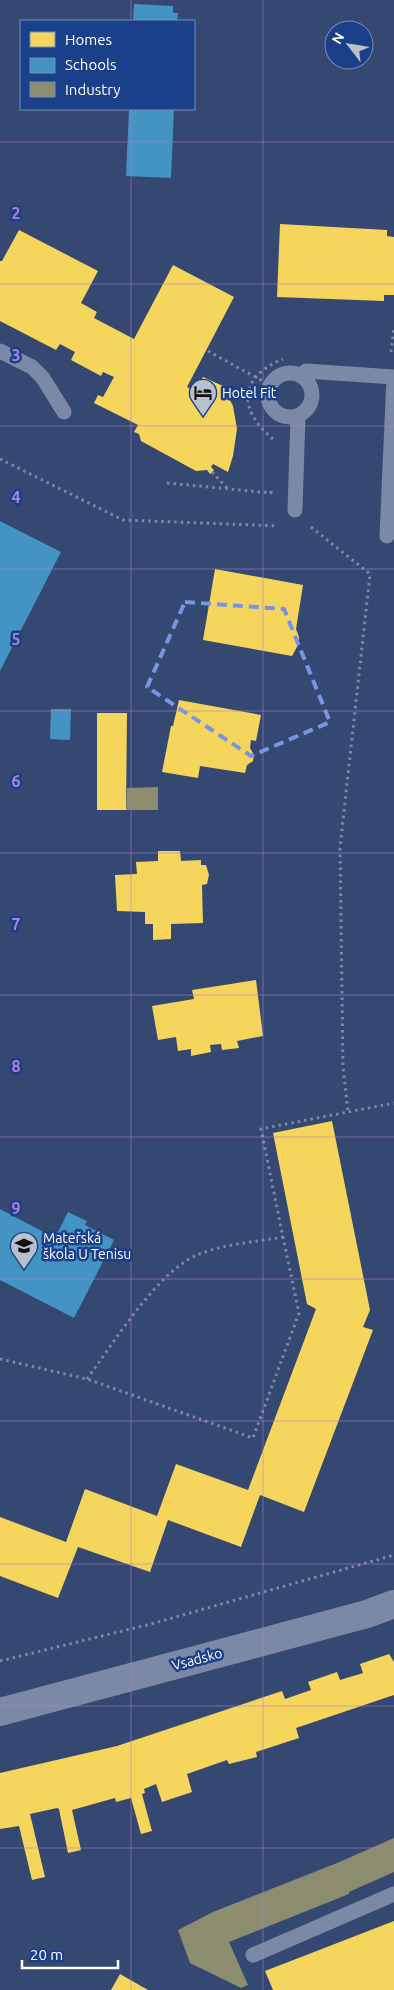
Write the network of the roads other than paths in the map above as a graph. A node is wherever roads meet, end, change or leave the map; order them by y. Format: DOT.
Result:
graph roads {
  1 [pos="0,351"];
  2 [pos="302,376"];
  3 [pos="64,412"];
  4 [pos="298,416"];
  5 [pos="295,510"];
  6 [pos="387,536"];
  7 [pos="394,1604"];
  8 [pos="0,1712"];
  9 [pos="394,1894"];
  10 [pos="253,1955"];
  1 -- 3 [label="lane"];
  2 -- 4 [label="lane"];
  2 -- 4 [label="lane"];
  2 -- 6 [label="lane"];
  4 -- 5 [label="lane"];
  7 -- 8 [label="street, Vsadsko"];
  9 -- 10 [label="lane"];
}
